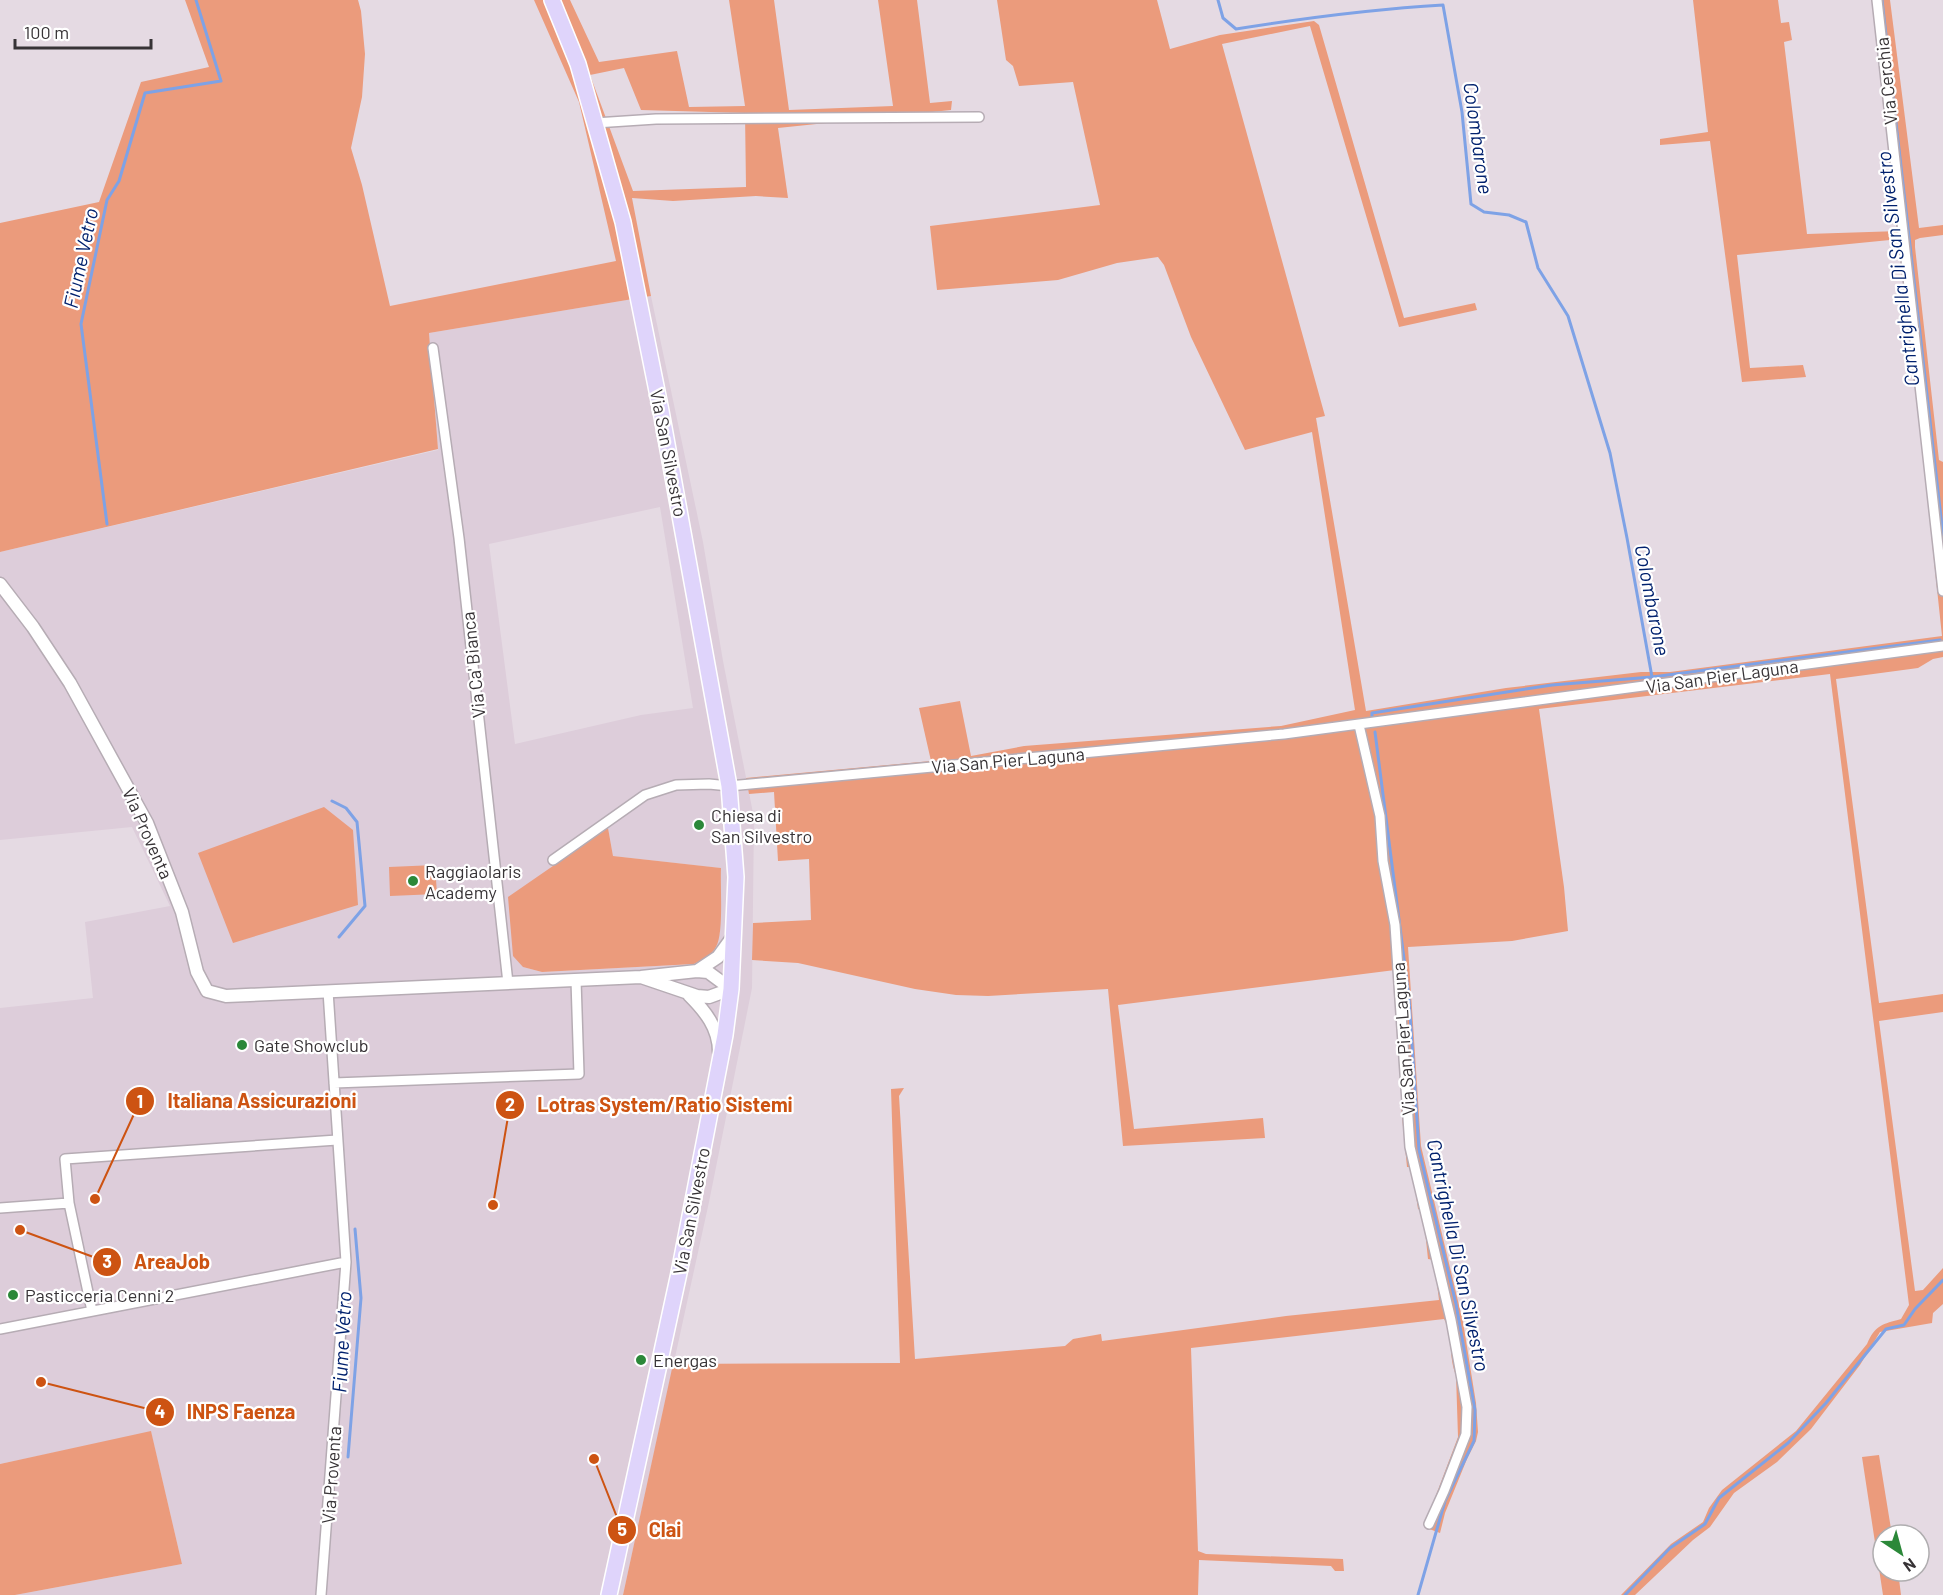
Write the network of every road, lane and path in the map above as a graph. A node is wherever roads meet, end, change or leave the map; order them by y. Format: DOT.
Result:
graph roads {
  1 [pos="552,0"];
  2 [pos="1877,0"];
  3 [pos="979,117"];
  4 [pos="595,123"];
  5 [pos="433,348"];
  6 [pos="0,584"];
  7 [pos="1943,591"];
  8 [pos="1943,646"];
  9 [pos="1359,725"];
  10 [pos="729,786"];
  11 [pos="554,860"];
  12 [pos="735,930"];
  13 [pos="697,970"];
  14 [pos="641,977"];
  15 [pos="576,980"];
  16 [pos="508,983"];
  17 [pos="731,989"];
  18 [pos="328,991"];
  19 [pos="688,994"];
  20 [pos="719,1066"];
  21 [pos="334,1083"];
  22 [pos="337,1140"];
  23 [pos="69,1203"];
  24 [pos="0,1208"];
  25 [pos="346,1262"];
  26 [pos="92,1311"];
  27 [pos="0,1329"];
  28 [pos="1429,1524"];
  29 [pos="321,1595"];
  30 [pos="609,1595"];
  1 -- 4 [label="main road, Via San Silvestro"];
  2 -- 7 [label="street, Via Cerchia"];
  3 -- 4 [label="street"];
  4 -- 10 [label="main road, Via San Silvestro"];
  5 -- 16 [label="street, Via Ca' Bianca"];
  6 -- 18 [label="street, Via Proventa"];
  8 -- 9 [label="street, Via San Pier Laguna"];
  9 -- 10 [label="street, Via San Pier Laguna"];
  9 -- 28 [label="street, Via San Pier Laguna"];
  10 -- 11 [label="street"];
  10 -- 12 [label="main road, Via San Silvestro"];
  12 -- 13 [label="street, Via Proventa"];
  12 -- 17 [label="main road, Via San Silvestro"];
  13 -- 14 [label="street, Via Proventa"];
  13 -- 17 [label="street"];
  14 -- 15 [label="street, Via Proventa"];
  14 -- 19 [label="street, Via Proventa"];
  15 -- 16 [label="street, Via Proventa"];
  15 -- 21 [label="street"];
  16 -- 18 [label="street, Via Proventa"];
  17 -- 19 [label="street, Via Proventa"];
  17 -- 20 [label="main road, Via San Silvestro"];
  18 -- 21 [label="street, Via Proventa"];
  19 -- 20 [label="street, Via Proventa"];
  20 -- 30 [label="main road, Via San Silvestro"];
  21 -- 22 [label="street, Via Proventa"];
  22 -- 23 [label="street"];
  22 -- 25 [label="street, Via Proventa"];
  23 -- 24 [label="street"];
  23 -- 26 [label="street"];
  25 -- 26 [label="street"];
  25 -- 29 [label="street, Via Proventa"];
  26 -- 27 [label="street"];
}
